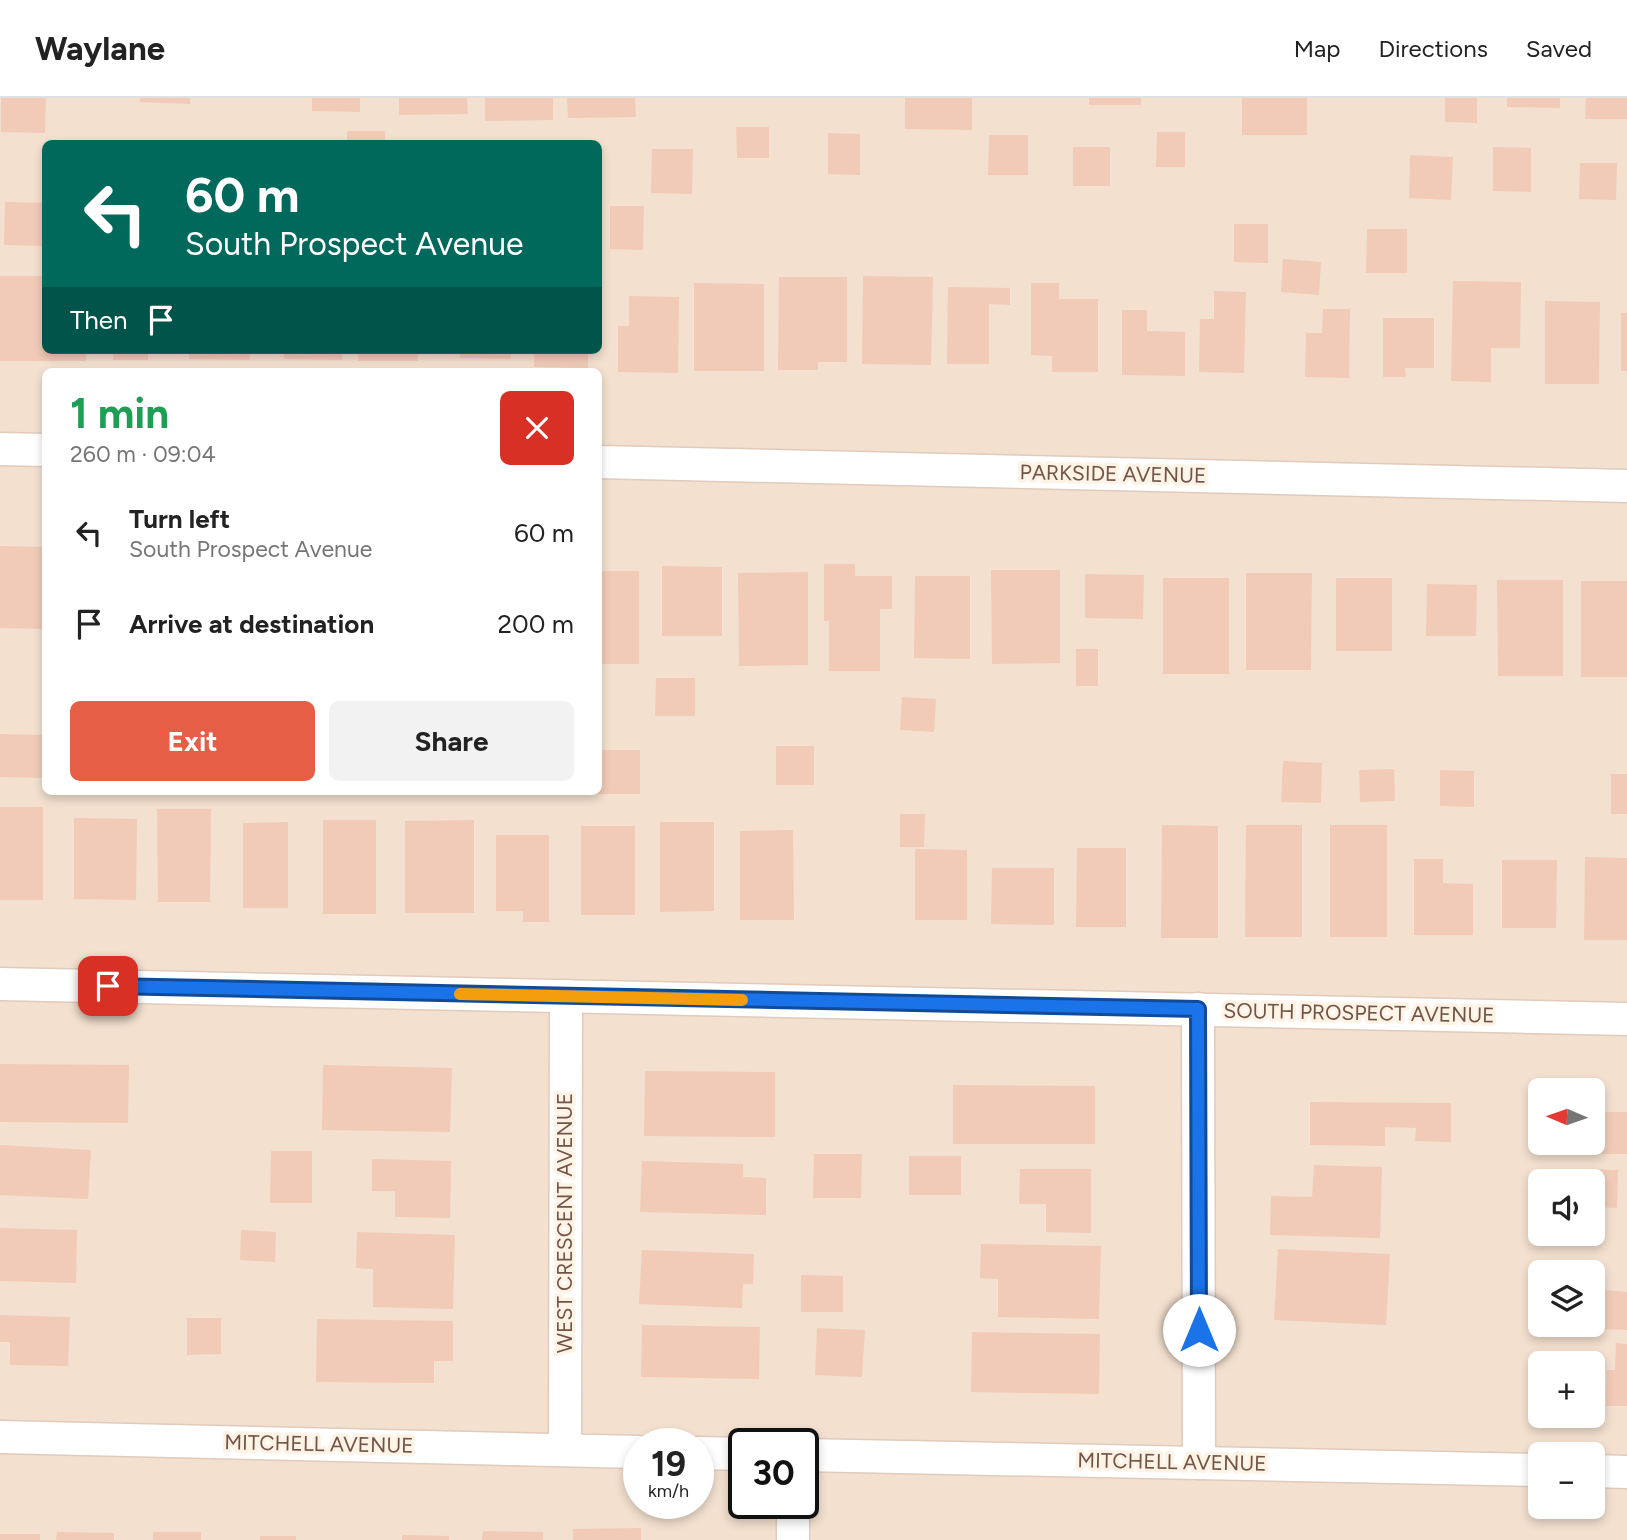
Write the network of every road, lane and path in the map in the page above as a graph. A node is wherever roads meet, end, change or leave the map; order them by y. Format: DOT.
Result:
graph roads {
  1 [pos="0,449"];
  2 [pos="42,450"];
  3 [pos="602,462"];
  4 [pos="1627,486"];
  5 [pos="0,984"];
  6 [pos="566,996"];
  7 [pos="1198,1009"];
  8 [pos="1627,1018"];
  9 [pos="0,1437"];
  10 [pos="565,1450"];
  11 [pos="623,1452"];
  12 [pos="819,1455"];
  13 [pos="1199,1463"];
  14 [pos="1528,1470"];
  15 [pos="1605,1471"];
  16 [pos="1627,1472"];
  17 [pos="793,1519"];
  18 [pos="793,1540"];
  1 -- 2 [label="street"];
  3 -- 4 [label="street, PARKSIDE AVENUE"];
  5 -- 6 [label="street, SOUTH PROSPECT AVENUE"];
  6 -- 7 [label="street, SOUTH PROSPECT AVENUE"];
  6 -- 10 [label="street, WEST CRESCENT AVENUE"];
  7 -- 8 [label="street, SOUTH PROSPECT AVENUE"];
  7 -- 13 [label="street"];
  9 -- 10 [label="street, MITCHELL AVENUE"];
  10 -- 11 [label="street, MITCHELL AVENUE"];
  12 -- 13 [label="street, MITCHELL AVENUE"];
  13 -- 14 [label="street, MITCHELL AVENUE"];
  15 -- 16 [label="street"];
  17 -- 18 [label="street"];
}
